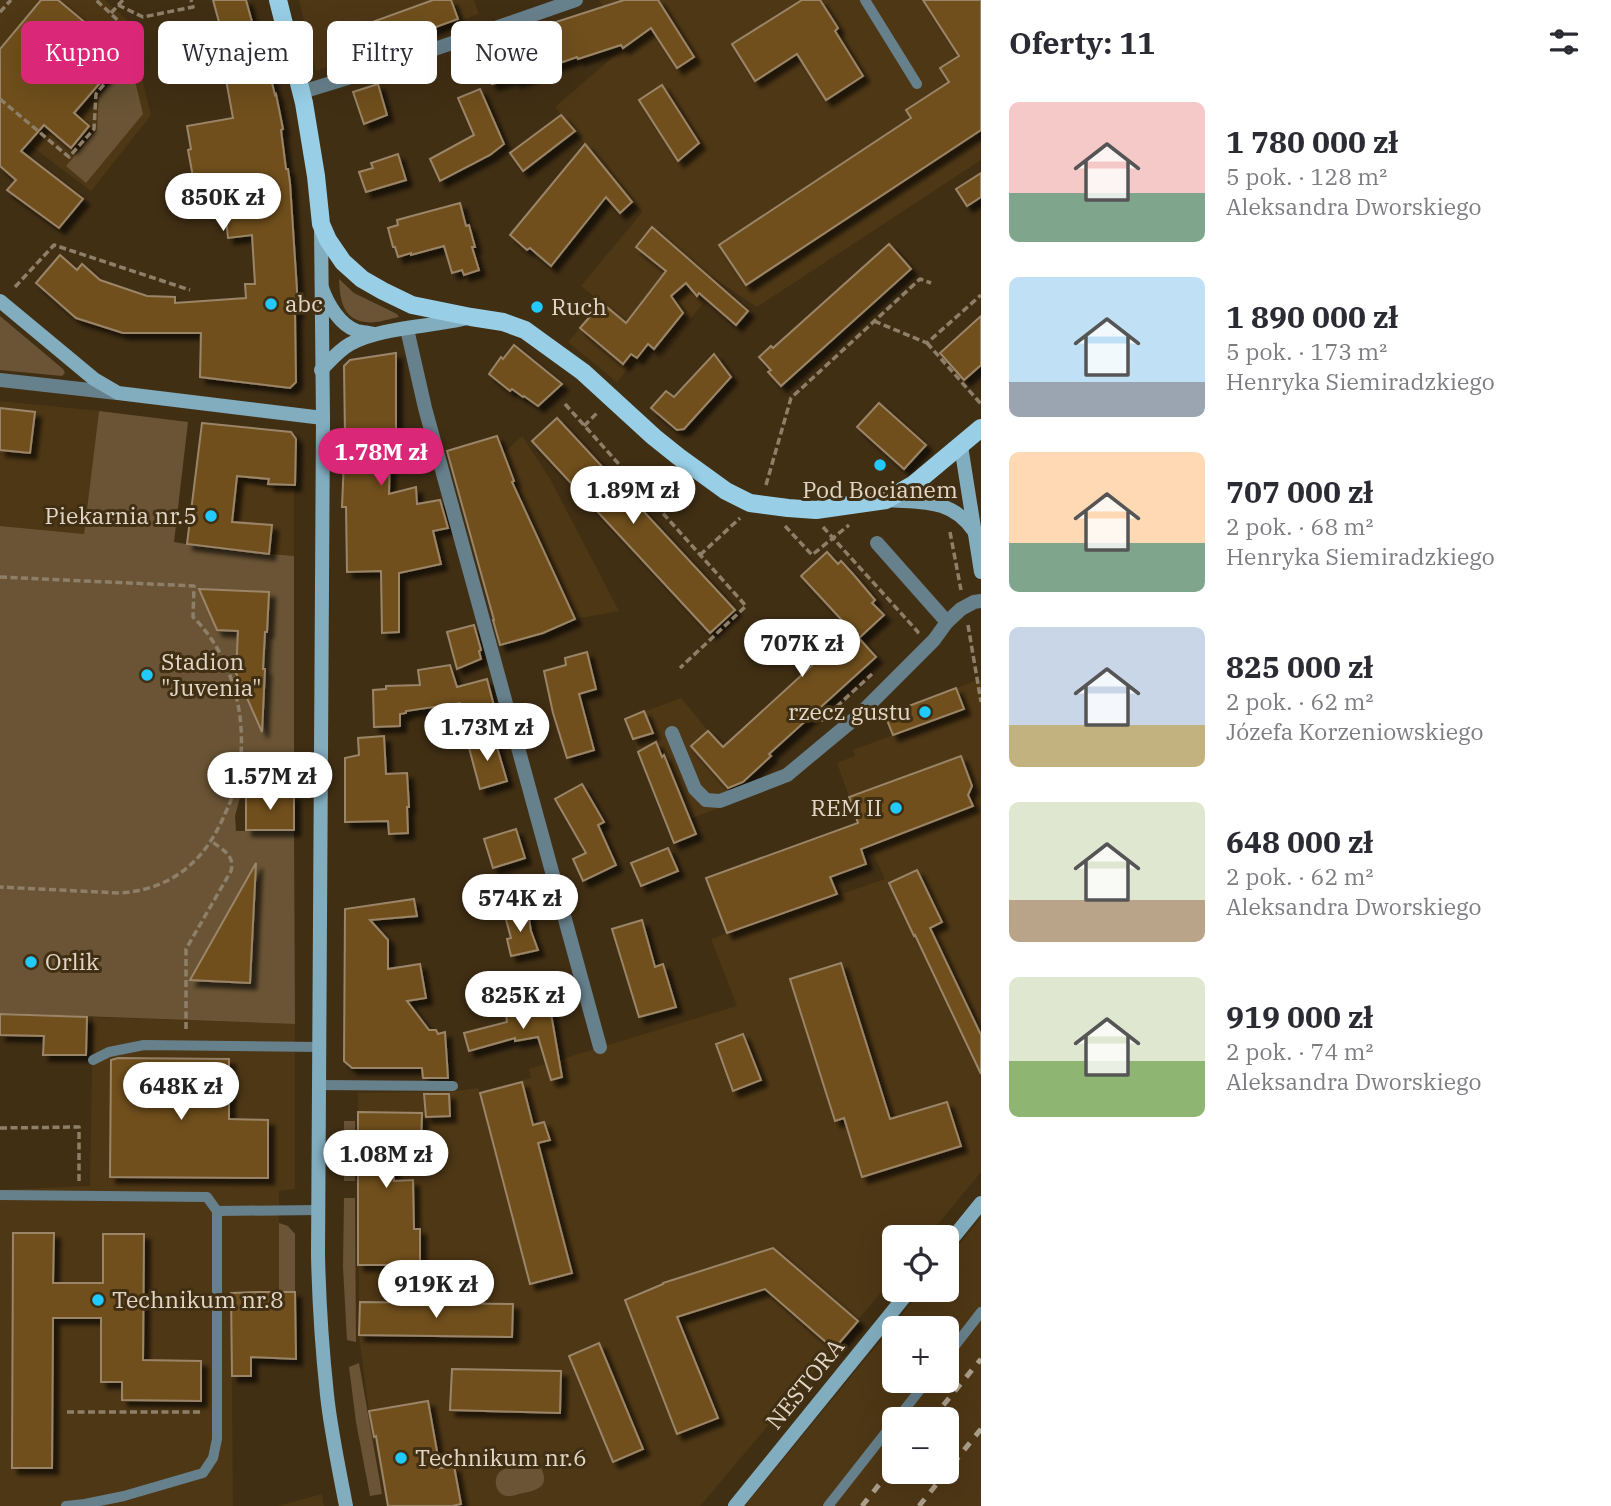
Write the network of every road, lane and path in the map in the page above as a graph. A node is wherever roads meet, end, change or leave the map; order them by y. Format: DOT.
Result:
graph roads {
  1 [pos="10,0"];
  2 [pos="96,0"];
  3 [pos="123,0"];
  4 [pos="191,0"];
  5 [pos="278,0"];
  6 [pos="576,0"];
  7 [pos="864,0"];
  8 [pos="118,5"];
  9 [pos="0,12"];
  10 [pos="111,13"];
  11 [pos="918,84"];
  12 [pos="302,92"];
  13 [pos="0,99"];
  14 [pos="321,224"];
  15 [pos="931,283"];
  16 [pos="320,284"];
  17 [pos="15,287"];
  18 [pos="190,290"];
  19 [pos="981,295"];
  20 [pos="0,301"];
  21 [pos="471,317"];
  22 [pos="874,321"];
  23 [pos="407,329"];
  24 [pos="374,334"];
  25 [pos="927,343"];
  26 [pos="321,370"];
  27 [pos="0,380"];
  28 [pos="118,393"];
  29 [pos="565,404"];
  30 [pos="981,404"];
  31 [pos="323,418"];
  32 [pos="981,428"];
  33 [pos="961,446"];
  34 [pos="886,500"];
  35 [pos="745,510"];
  36 [pos="858,524"];
  37 [pos="797,525"];
  38 [pos="849,525"];
  39 [pos="947,525"];
  40 [pos="975,532"];
  41 [pos="833,538"];
  42 [pos="877,543"];
  43 [pos="701,555"];
  44 [pos="981,572"];
  45 [pos="0,577"];
  46 [pos="981,601"];
  47 [pos="964,607"];
  48 [pos="947,622"];
  49 [pos="908,641"];
  50 [pos="680,668"];
  51 [pos="877,670"];
  52 [pos="981,702"];
  53 [pos="816,726"];
  54 [pos="672,733"];
  55 [pos="211,841"];
  56 [pos="0,887"];
  57 [pos="186,1045"];
  58 [pos="319,1047"];
  59 [pos="600,1047"];
  60 [pos="93,1060"];
  61 [pos="319,1085"];
  62 [pos="453,1086"];
  63 [pos="0,1128"];
  64 [pos="0,1195"];
  65 [pos="79,1195"];
  66 [pos="981,1203"];
  67 [pos="318,1210"];
  68 [pos="217,1211"];
  69 [pos="959,1230"];
  70 [pos="900,1302"];
  71 [pos="981,1312"];
  72 [pos="959,1340"];
  73 [pos="917,1393"];
  74 [pos="906,1407"];
  75 [pos="67,1412"];
  76 [pos="217,1412"];
  77 [pos="882,1437"];
  78 [pos="66,1506"];
  79 [pos="346,1506"];
  80 [pos="735,1506"];
  81 [pos="828,1506"];
  1 -- 9 [label="path"];
  2 -- 10 [label="path"];
  3 -- 8 [label="path"];
  4 -- 8 [label="path"];
  5 -- 12 [label="main road"];
  6 -- 12 [label="street"];
  7 -- 11 [label="lane"];
  8 -- 10 [label="path"];
  10 -- 13 [label="path"];
  12 -- 14 [label="main road"];
  14 -- 16 [label="street"];
  14 -- 21 [label="main road"];
  15 -- 22 [label="path"];
  16 -- 24 [label="street"];
  16 -- 26 [label="street"];
  17 -- 18 [label="path"];
  19 -- 25 [label="path"];
  20 -- 28 [label="street"];
  21 -- 23 [label="street"];
  21 -- 35 [label="main road"];
  22 -- 25 [label="path"];
  22 -- 35 [label="path"];
  23 -- 24 [label="street"];
  23 -- 59 [label="street"];
  24 -- 26 [label="street"];
  25 -- 30 [label="path"];
  26 -- 31 [label="street"];
  27 -- 28 [label="street"];
  28 -- 31 [label="street"];
  29 -- 43 [label="path"];
  31 -- 58 [label="street"];
  32 -- 33 [label="main road"];
  33 -- 34 [label="main road"];
  33 -- 40 [label="street"];
  34 -- 35 [label="main road"];
  34 -- 40 [label="street"];
  35 -- 43 [label="path"];
  36 -- 38 [label="path"];
  37 -- 41 [label="path"];
  38 -- 41 [label="path"];
  38 -- 41 [label="path"];
  39 -- 47 [label="path"];
  40 -- 44 [label="street"];
  41 -- 49 [label="path"];
  42 -- 48 [label="street"];
  43 -- 50 [label="path"];
  45 -- 55 [label="path"];
  46 -- 47 [label="street"];
  47 -- 48 [label="street"];
  47 -- 52 [label="path"];
  48 -- 54 [label="street"];
  51 -- 53 [label="path"];
  55 -- 56 [label="path"];
  55 -- 57 [label="path"];
  57 -- 58 [label="lane"];
  57 -- 60 [label="lane"];
  58 -- 61 [label="street"];
  61 -- 62 [label="lane"];
  61 -- 67 [label="street"];
  63 -- 65 [label="path"];
  64 -- 65 [label="lane"];
  65 -- 68 [label="lane"];
  66 -- 69 [label="street"];
  67 -- 68 [label="lane"];
  67 -- 79 [label="street"];
  68 -- 76 [label="lane"];
  70 -- 80 [label="street, NESTORA"];
  71 -- 72 [label="lane"];
  73 -- 74 [label="lane"];
  75 -- 76 [label="path"];
  76 -- 78 [label="lane"];
  77 -- 81 [label="lane"];
}
